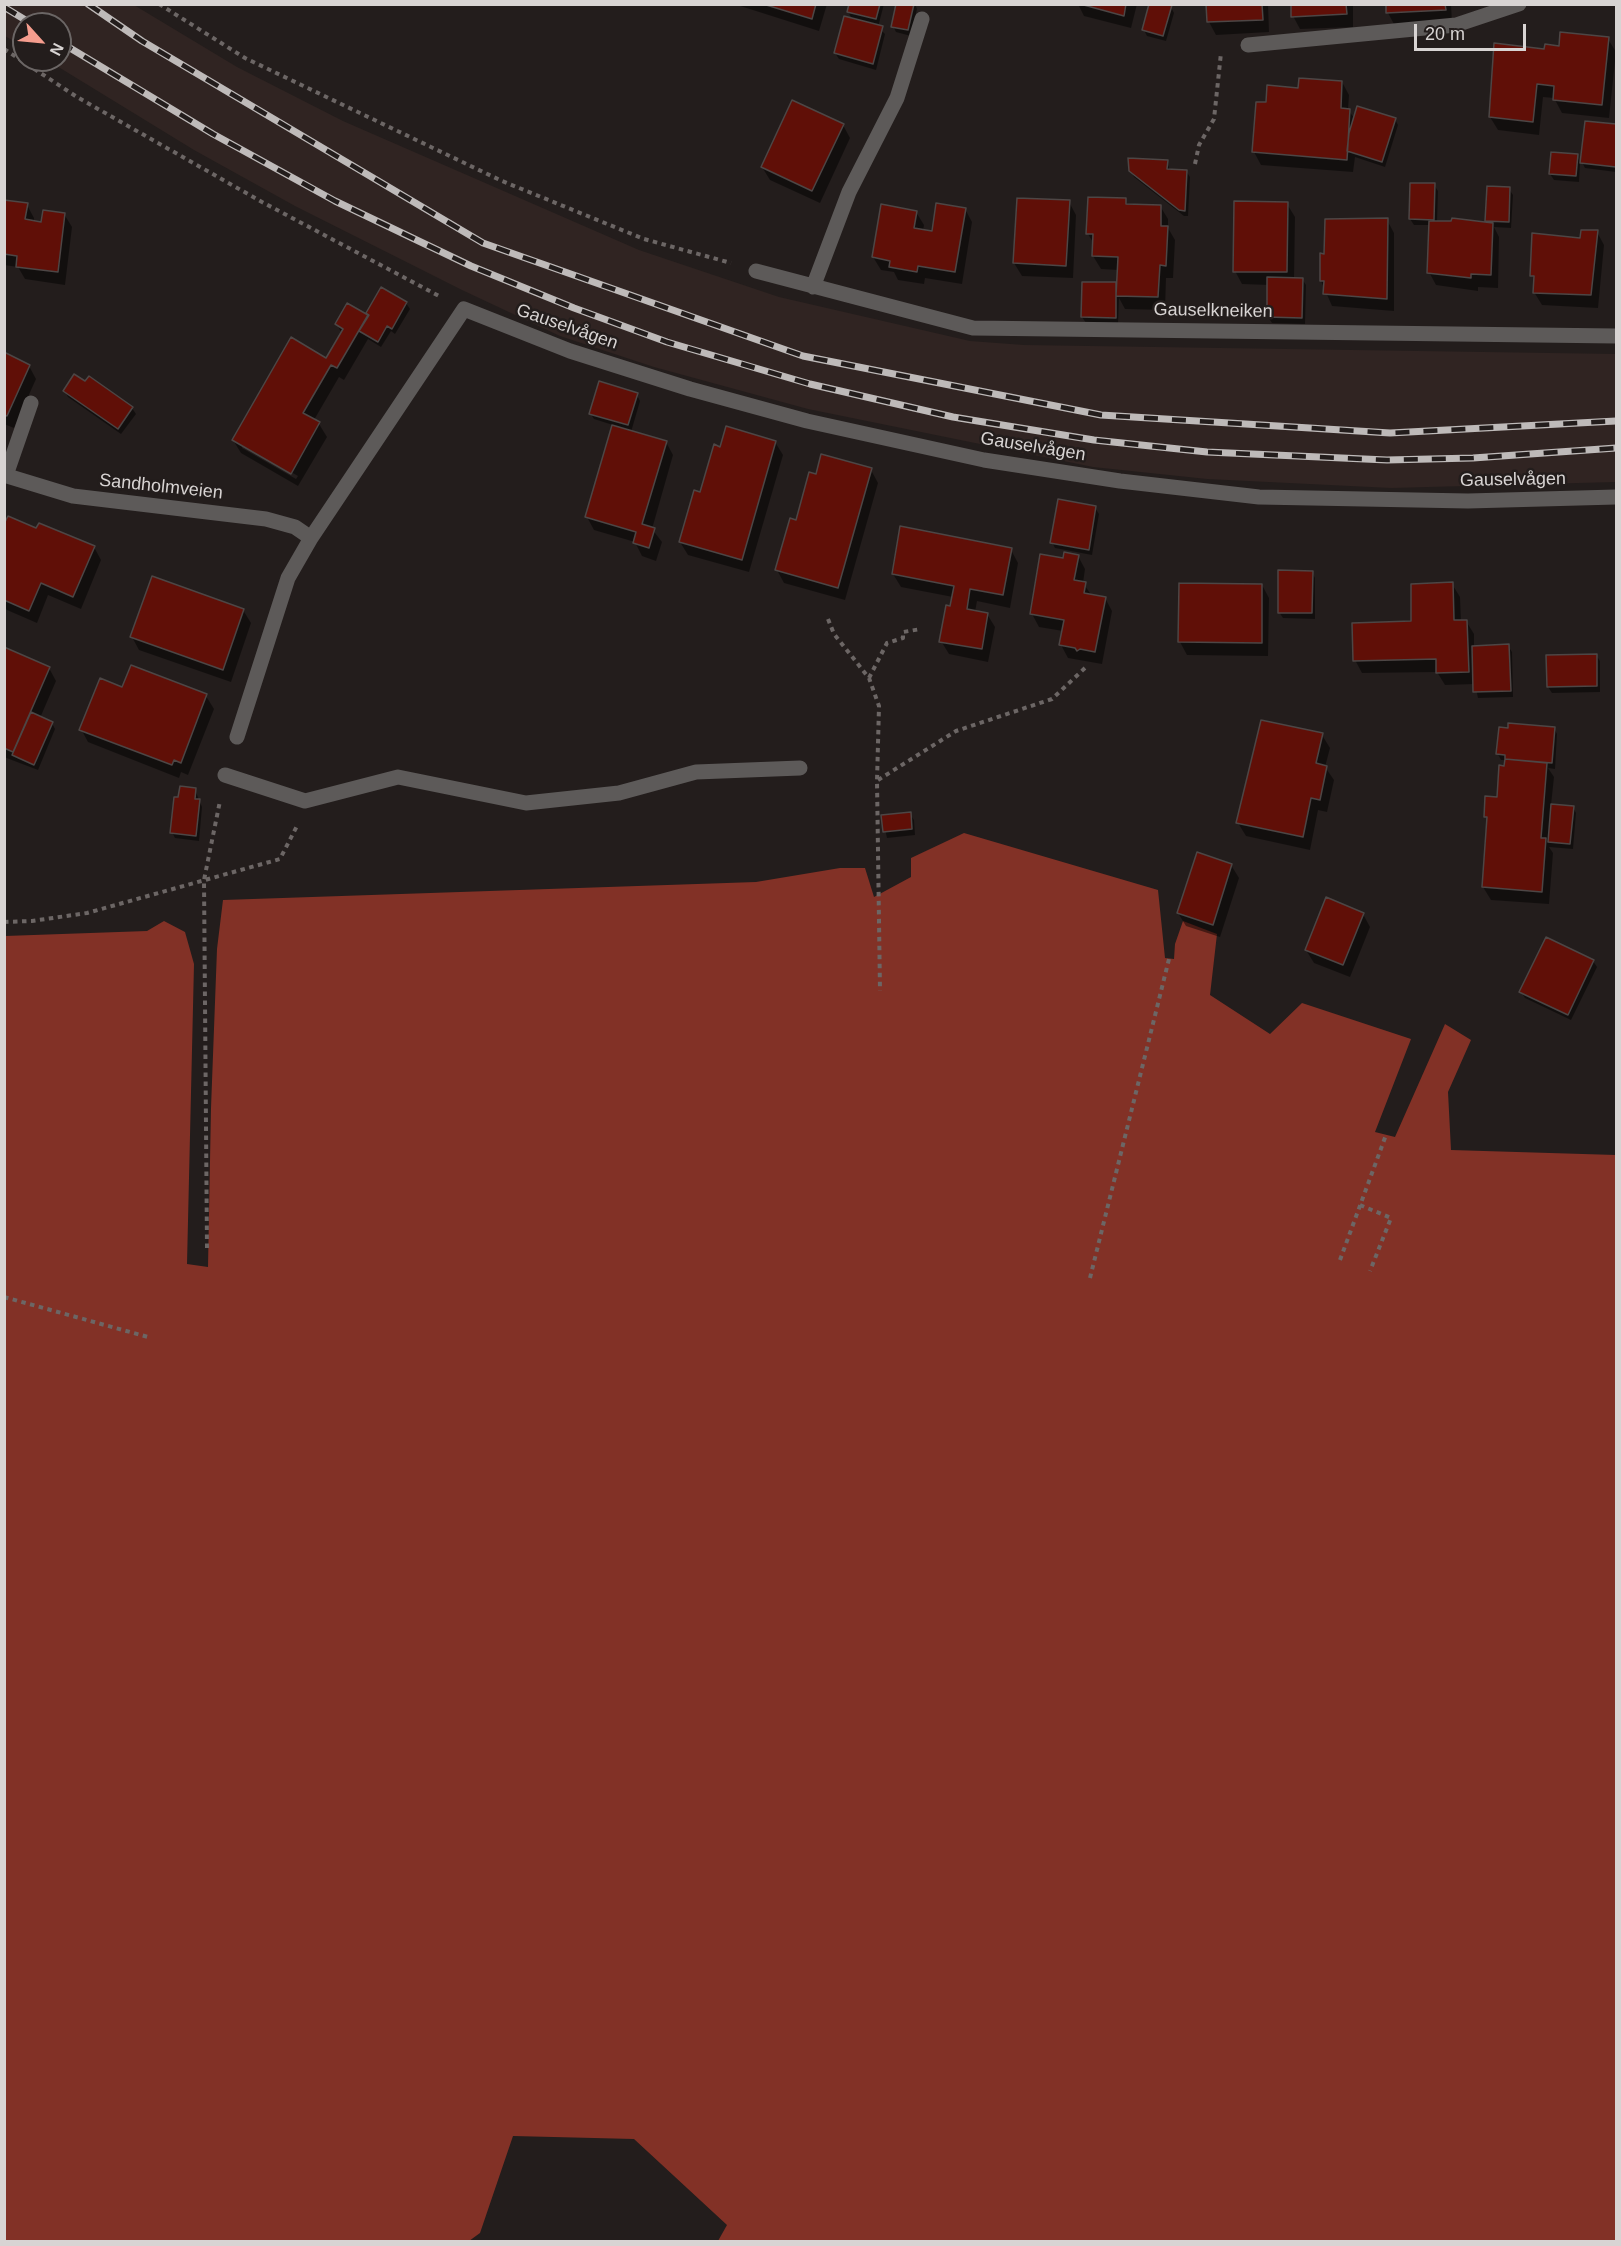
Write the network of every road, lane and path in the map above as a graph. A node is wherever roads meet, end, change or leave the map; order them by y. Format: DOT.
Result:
graph roads {
  1 [pos="159,4"];
  2 [pos="1519,4"];
  3 [pos="922,19"];
  4 [pos="1248,45"];
  5 [pos="4,49"];
  6 [pos="1195,164"];
  7 [pos="756,271"];
  8 [pos="813,287"];
  9 [pos="464,309"];
  10 [pos="1617,336"];
  11 [pos="31,404"];
  12 [pos="5,475"];
  13 [pos="1617,497"];
  14 [pos="311,538"];
  15 [pos="828,619"];
  16 [pos="921,629"];
  17 [pos="1085,668"];
  18 [pos="869,678"];
  19 [pos="237,737"];
  20 [pos="800,768"];
  21 [pos="225,776"];
  22 [pos="877,781"];
  23 [pos="305,801"];
  24 [pos="204,880"];
  25 [pos="4,922"];
  26 [pos="1169,959"];
  27 [pos="880,991"];
  28 [pos="1386,1135"];
  29 [pos="1360,1205"];
  30 [pos="207,1248"];
  31 [pos="1340,1260"];
  32 [pos="1370,1271"];
  33 [pos="1090,1278"];
  34 [pos="4,1297"];
  35 [pos="148,1337"];
  1 -- 7 [label="path"];
  2 -- 4 [label="street"];
  3 -- 8 [label="street"];
  4 -- 6 [label="path"];
  5 -- 9 [label="path"];
  7 -- 8 [label="street, Gauselkneiken"];
  8 -- 10 [label="street, Gauselkneiken"];
  9 -- 13 [label="street, Gauselvågen"];
  9 -- 14 [label="street"];
  11 -- 12 [label="street"];
  12 -- 14 [label="street, Sandholmveien"];
  14 -- 19 [label="street"];
  15 -- 18 [label="path"];
  16 -- 18 [label="path"];
  17 -- 22 [label="path"];
  18 -- 22 [label="path"];
  20 -- 23 [label="street"];
  21 -- 23 [label="street"];
  21 -- 24 [label="path"];
  22 -- 27 [label="path"];
  23 -- 24 [label="path"];
  24 -- 25 [label="path"];
  24 -- 30 [label="path"];
  26 -- 33 [label="path"];
  28 -- 29 [label="path"];
  29 -- 31 [label="path"];
  29 -- 32 [label="path"];
  34 -- 35 [label="path"];
}
